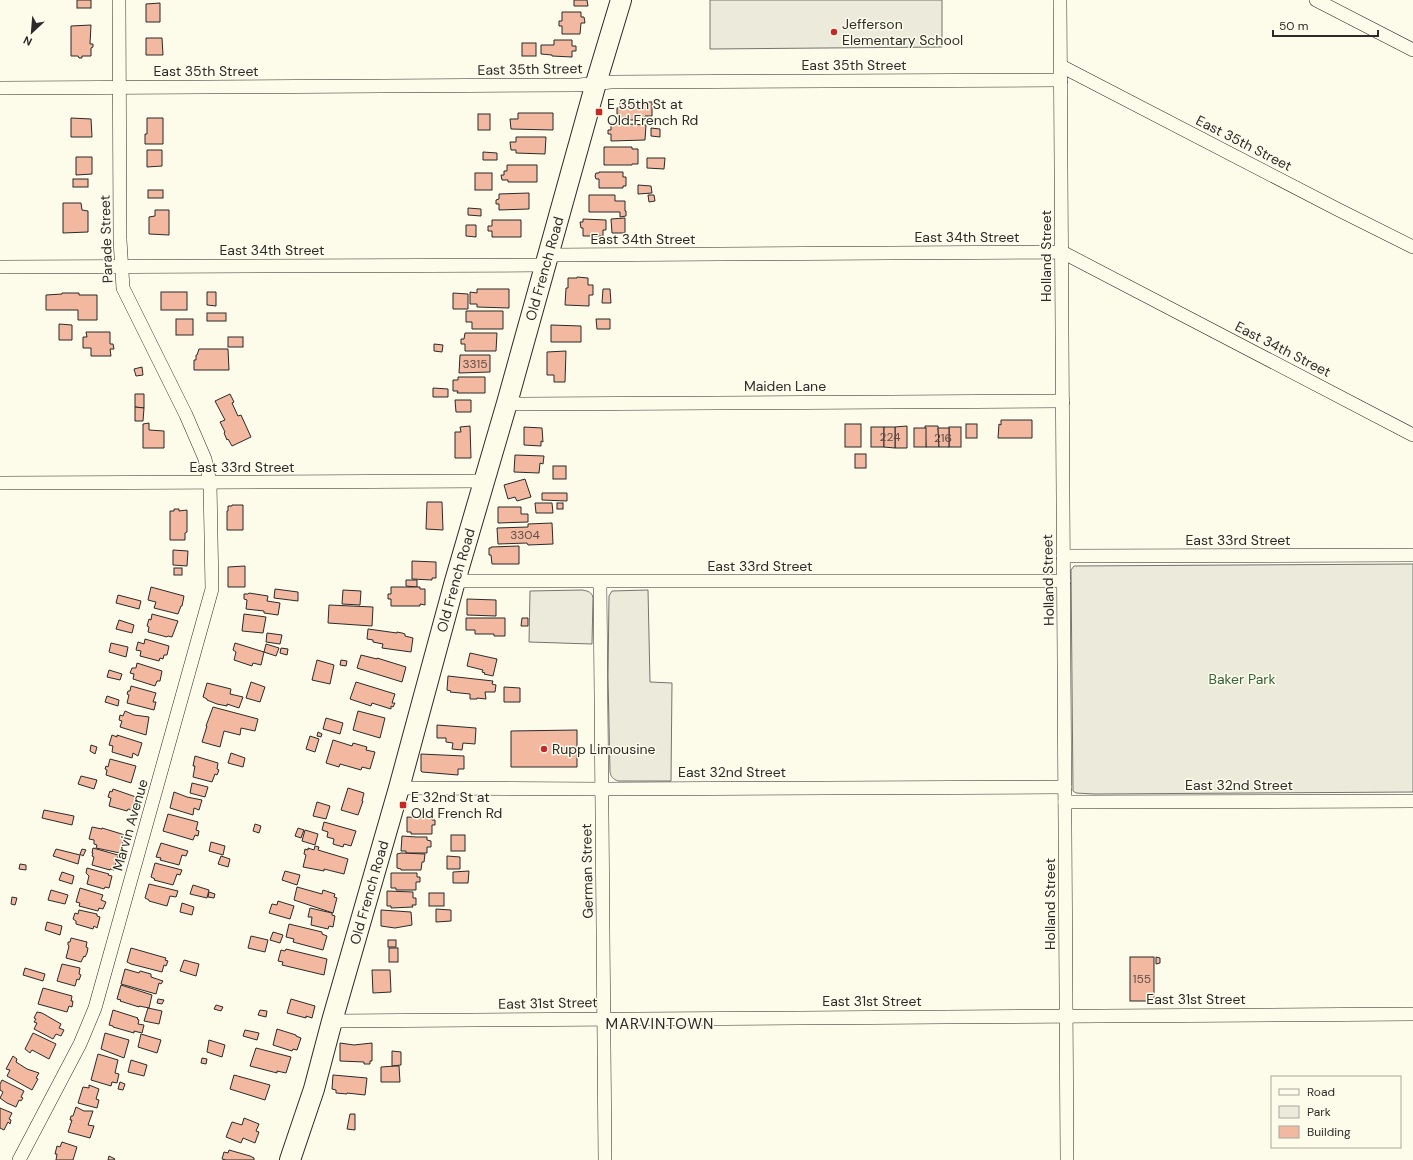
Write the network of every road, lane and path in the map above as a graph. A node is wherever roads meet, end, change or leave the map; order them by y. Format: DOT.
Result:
graph roads {
  1 [pos="120,0"];
  2 [pos="621,0"];
  3 [pos="1060,0"];
  4 [pos="1316,0"];
  5 [pos="1413,50"];
  6 [pos="1061,66"];
  7 [pos="1060,80"];
  8 [pos="596,83"];
  9 [pos="120,87"];
  10 [pos="0,88"];
  11 [pos="1413,247"];
  12 [pos="1062,252"];
  13 [pos="546,260"];
  14 [pos="122,266"];
  15 [pos="0,267"];
  16 [pos="1063,401"];
  17 [pos="507,403"];
  18 [pos="1413,435"];
  19 [pos="484,481"];
  20 [pos="210,483"];
  21 [pos="0,484"];
  22 [pos="1413,555"];
  23 [pos="1063,556"];
  24 [pos="455,581"];
  25 [pos="1064,581"];
  26 [pos="600,582"];
  27 [pos="1065,787"];
  28 [pos="399,788"];
  29 [pos="602,789"];
  30 [pos="1413,801"];
  31 [pos="1065,802"];
  32 [pos="1413,1014"];
  33 [pos="1066,1015"];
  34 [pos="604,1018"];
  35 [pos="332,1021"];
  36 [pos="19,1160"];
  37 [pos="290,1160"];
  38 [pos="605,1160"];
  39 [pos="1067,1160"];
  1 -- 9 [label="street, Parade Street"];
  2 -- 8 [label="main road, Old French Road"];
  3 -- 6 [label="street, Holland Street"];
  4 -- 5 [label="street"];
  6 -- 7 [label="street, Holland Street"];
  6 -- 11 [label="street, East 35th Street"];
  7 -- 8 [label="street, East 35th Street"];
  7 -- 12 [label="street, Holland Street"];
  8 -- 9 [label="street, East 35th Street"];
  8 -- 13 [label="main road, Old French Road"];
  9 -- 10 [label="street, East 35th Street"];
  9 -- 14 [label="street, Parade Street"];
  12 -- 13 [label="street, East 34th Street"];
  12 -- 16 [label="street, Holland Street"];
  12 -- 18 [label="street, East 34th Street"];
  13 -- 14 [label="street, East 34th Street"];
  13 -- 17 [label="main road, Old French Road"];
  14 -- 15 [label="street, East 34th Street"];
  14 -- 20 [label="street, Parade Street"];
  16 -- 17 [label="street, Maiden Lane"];
  16 -- 23 [label="street, Holland Street"];
  17 -- 19 [label="main road, Old French Road"];
  19 -- 20 [label="street, East 33rd Street"];
  19 -- 24 [label="main road, Old French Road"];
  20 -- 21 [label="street, East 33rd Street"];
  20 -- 36 [label="street, Marvin Avenue"];
  22 -- 23 [label="street, East 33rd Street"];
  23 -- 25 [label="street, Holland Street"];
  24 -- 26 [label="street, East 33rd Street"];
  24 -- 28 [label="main road, Old French Road"];
  25 -- 26 [label="street, East 33rd Street"];
  25 -- 27 [label="street, Holland Street"];
  26 -- 29 [label="street, German Street"];
  27 -- 29 [label="street, East 32nd Street"];
  27 -- 31 [label="street, Holland Street"];
  28 -- 29 [label="street, East 32nd Street"];
  28 -- 35 [label="main road, Old French Road"];
  29 -- 34 [label="street, German Street"];
  30 -- 31 [label="street, East 32nd Street"];
  31 -- 33 [label="street, Holland Street"];
  32 -- 33 [label="street, East 31st Street"];
  33 -- 34 [label="street, East 31st Street"];
  33 -- 39 [label="street, Holland Street"];
  34 -- 35 [label="street, East 31st Street"];
  34 -- 38 [label="street, German Street"];
  35 -- 37 [label="main road, Old French Road"];
}
